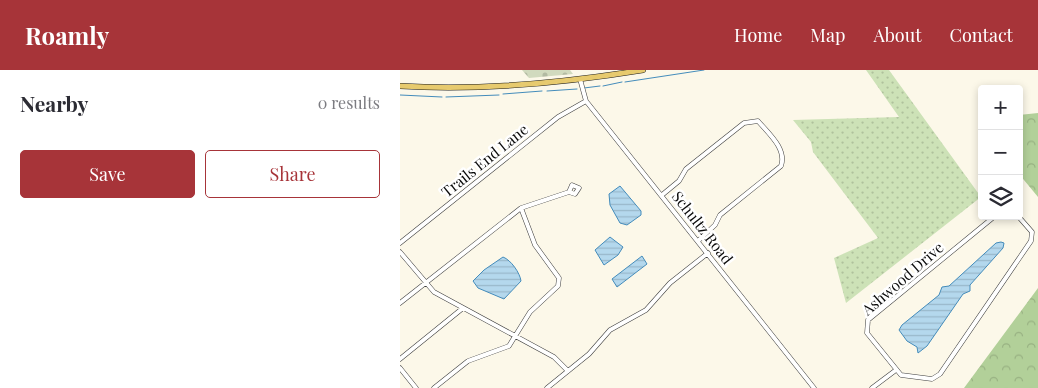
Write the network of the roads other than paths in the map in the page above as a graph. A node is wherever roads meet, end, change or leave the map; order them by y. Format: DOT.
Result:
graph roads {
  1 [pos="643,70"];
  2 [pos="580,79"];
  3 [pos="400,86"];
  4 [pos="586,101"];
  5 [pos="569,192"];
  6 [pos="662,195"];
  7 [pos="520,208"];
  8 [pos="990,220"];
  9 [pos="1021,220"];
  10 [pos="698,241"];
  11 [pos="400,243"];
  12 [pos="400,252"];
  13 [pos="708,253"];
  14 [pos="425,284"];
  15 [pos="400,304"];
  16 [pos="463,308"];
  17 [pos="516,335"];
  18 [pos="400,359"];
  19 [pos="400,368"];
  20 [pos="896,370"];
  21 [pos="568,371"];
  22 [pos="416,388"];
  23 [pos="434,388"];
  24 [pos="547,388"];
  25 [pos="814,388"];
  26 [pos="872,388"];
  1 -- 2 [label="main road"];
  2 -- 3 [label="main road"];
  2 -- 4 [label="street, Schultz Road"];
  4 -- 6 [label="street, Schultz Road"];
  4 -- 11 [label="street, Trails End Lane"];
  5 -- 7 [label="street"];
  6 -- 10 [label="street, Schultz Road"];
  6 -- 10 [label="street"];
  7 -- 14 [label="street"];
  7 -- 17 [label="street"];
  8 -- 20 [label="street, Ashwood Drive"];
  9 -- 20 [label="street"];
  10 -- 13 [label="street, Schultz Road"];
  12 -- 14 [label="street"];
  13 -- 21 [label="street"];
  13 -- 25 [label="street, Schultz Road"];
  14 -- 15 [label="street"];
  14 -- 16 [label="street"];
  16 -- 17 [label="street"];
  16 -- 18 [label="street"];
  17 -- 21 [label="street"];
  17 -- 23 [label="street"];
  19 -- 22 [label="street"];
  20 -- 26 [label="street"];
  21 -- 24 [label="street"];
}
